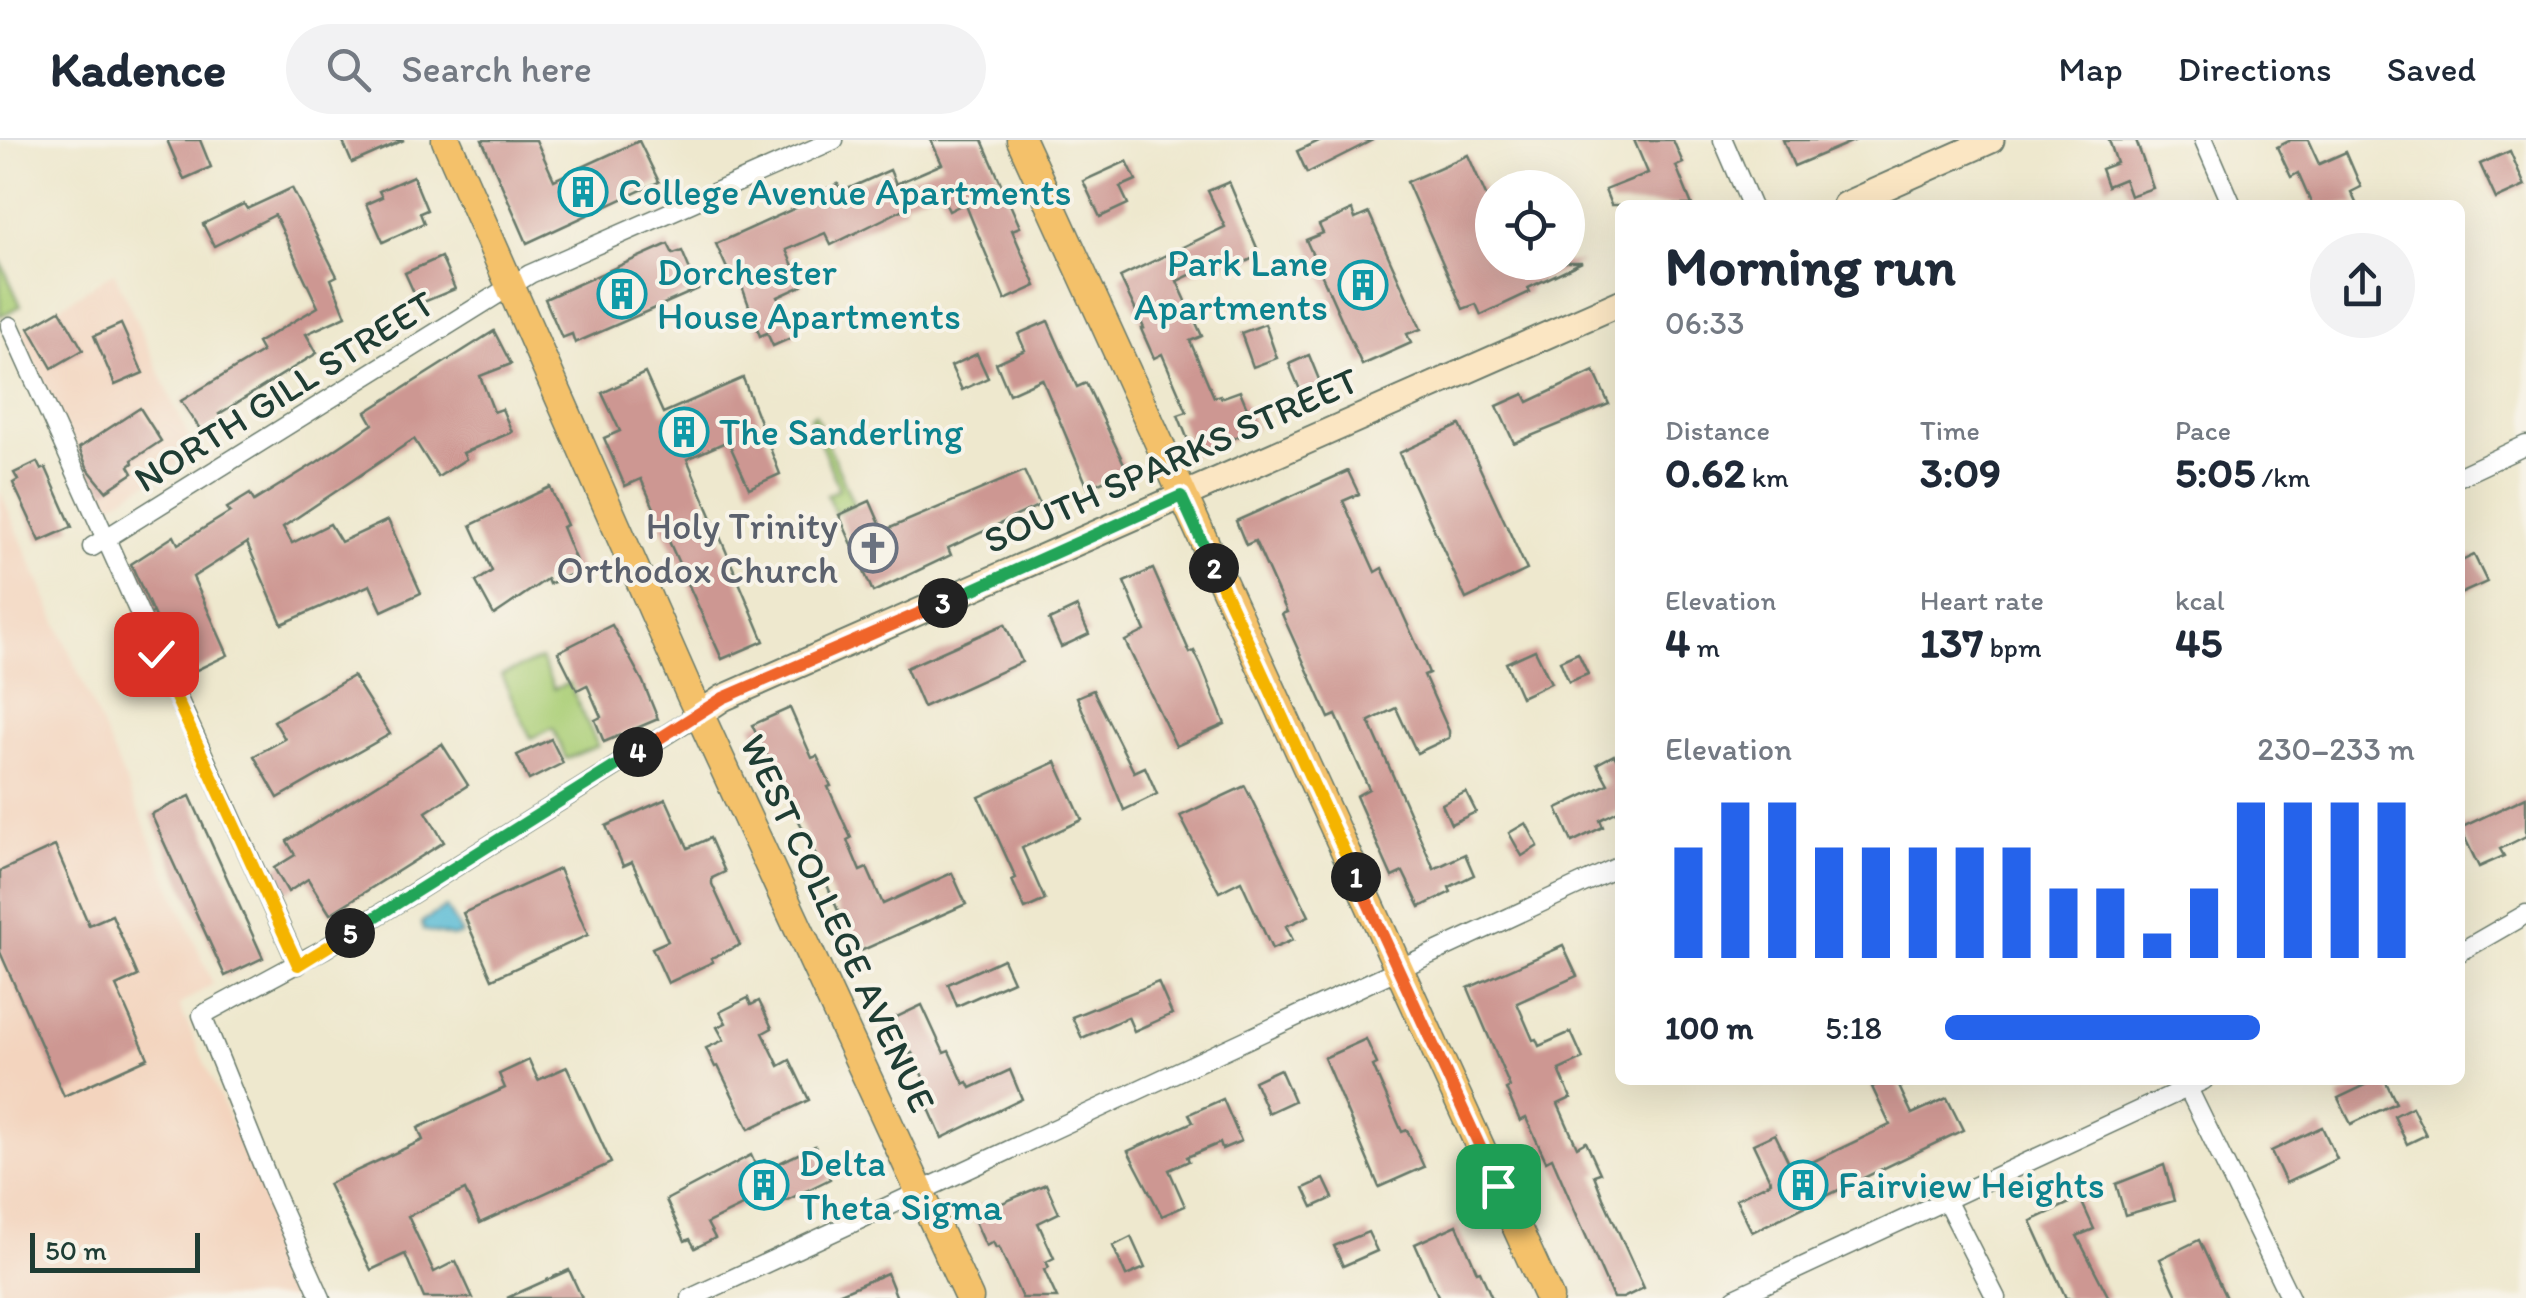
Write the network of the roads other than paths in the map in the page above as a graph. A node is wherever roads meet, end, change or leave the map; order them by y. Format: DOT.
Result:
graph roads {
  1 [pos="446,140"];
  2 [pos="834,140"];
  3 [pos="1021,140"];
  4 [pos="1723,140"];
  5 [pos="1992,140"];
  6 [pos="2204,140"];
  7 [pos="1749,200"];
  8 [pos="1855,200"];
  9 [pos="2230,200"];
  10 [pos="509,288"];
  11 [pos="1615,305"];
  12 [pos="10,326"];
  13 [pos="2526,446"];
  14 [pos="2465,474"];
  15 [pos="1181,496"];
  16 [pos="99,544"];
  17 [pos="700,714"];
  18 [pos="1615,868"];
  19 [pos="2526,914"];
  20 [pos="2465,949"];
  21 [pos="298,965"];
  22 [pos="1400,970"];
  23 [pos="2188,1085"];
  24 [pos="2193,1085"];
  25 [pos="921,1191"];
  26 [pos="1945,1198"];
  27 [pos="322,1298"];
  28 [pos="691,1298"];
  29 [pos="970,1298"];
  30 [pos="1548,1298"];
  31 [pos="1735,1298"];
  32 [pos="1996,1298"];
  33 [pos="2290,1298"];
  1 -- 10 [label="main road, WEST COLLEGE AVENUE"];
  2 -- 10 [label="street, NORTH GILL STREET"];
  3 -- 15 [label="main road"];
  4 -- 7 [label="street"];
  5 -- 8 [label="street"];
  6 -- 9 [label="street"];
  10 -- 16 [label="street, NORTH GILL STREET"];
  10 -- 17 [label="main road, WEST COLLEGE AVENUE"];
  11 -- 15 [label="street, SOUTH SPARKS STREET"];
  12 -- 16 [label="street"];
  13 -- 14 [label="street"];
  15 -- 17 [label="street, SOUTH SPARKS STREET"];
  15 -- 22 [label="main road"];
  16 -- 21 [label="street"];
  17 -- 21 [label="street"];
  17 -- 25 [label="main road, WEST COLLEGE AVENUE"];
  18 -- 22 [label="street"];
  19 -- 20 [label="street"];
  21 -- 27 [label="street"];
  22 -- 25 [label="street"];
  22 -- 30 [label="main road"];
  23 -- 26 [label="street"];
  24 -- 33 [label="street"];
  25 -- 28 [label="street"];
  25 -- 29 [label="main road, WEST COLLEGE AVENUE"];
  26 -- 31 [label="street"];
  26 -- 32 [label="street"];
}
